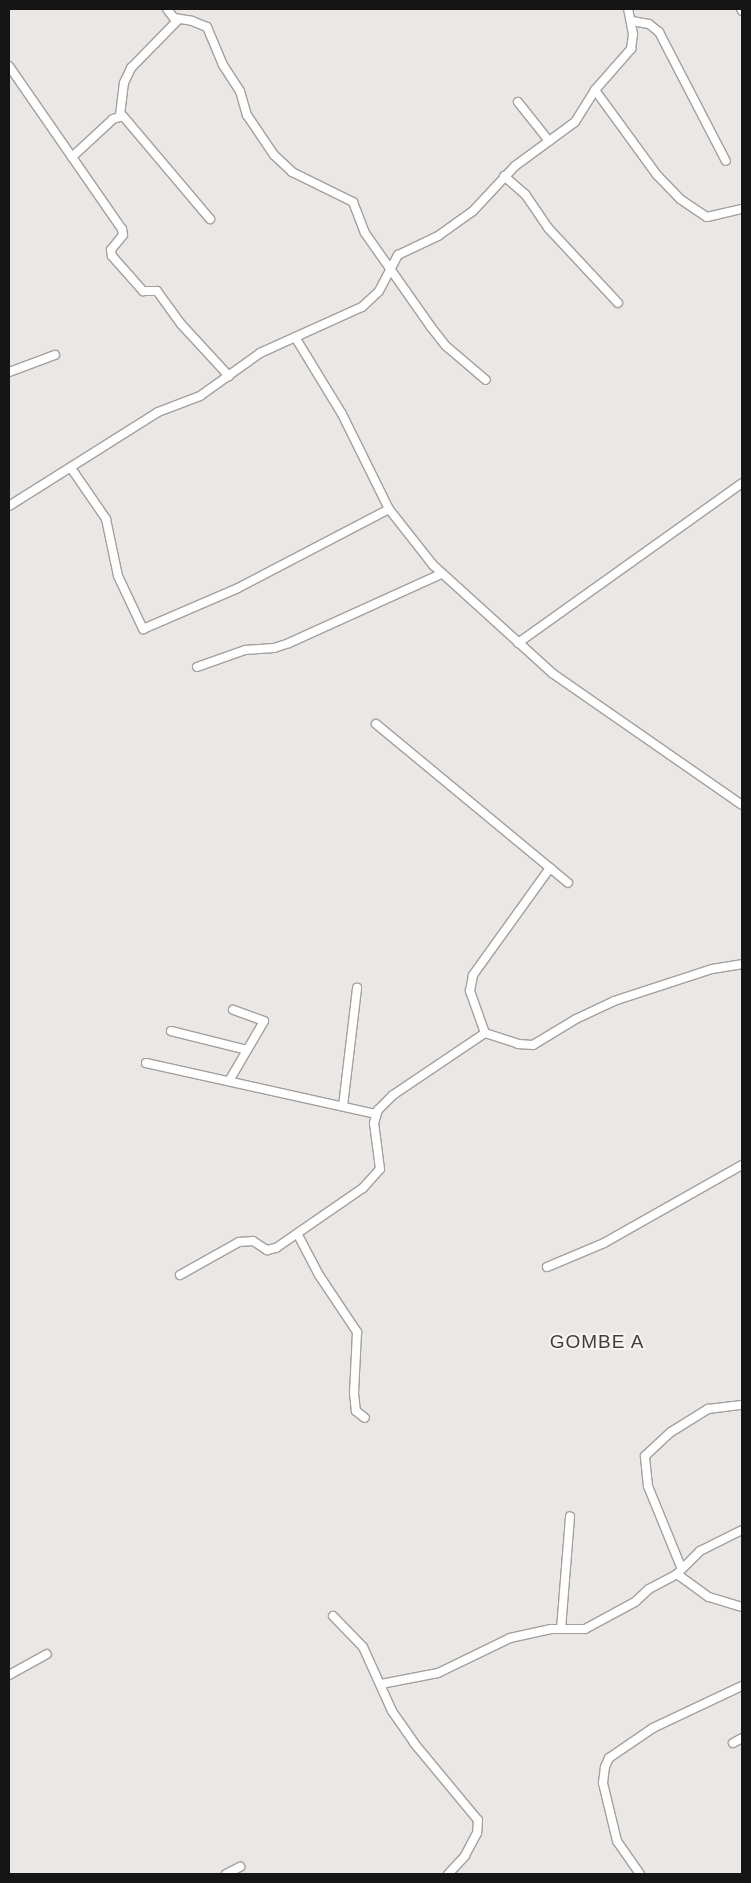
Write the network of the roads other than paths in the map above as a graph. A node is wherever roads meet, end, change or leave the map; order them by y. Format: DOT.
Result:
graph roads {
  1 [pos="168,9"];
  2 [pos="628,9"];
  3 [pos="178,20"];
  4 [pos="632,21"];
  5 [pos="9,66"];
  6 [pos="595,90"];
  7 [pos="518,102"];
  8 [pos="120,116"];
  9 [pos="549,142"];
  10 [pos="72,157"];
  11 [pos="726,161"];
  12 [pos="504,176"];
  13 [pos="742,209"];
  14 [pos="210,219"];
  15 [pos="390,266"];
  16 [pos="618,303"];
  17 [pos="295,337"];
  18 [pos="55,355"];
  19 [pos="9,372"];
  20 [pos="229,376"];
  21 [pos="486,380"];
  22 [pos="71,468"];
  23 [pos="742,483"];
  24 [pos="9,506"];
  25 [pos="389,509"];
  26 [pos="441,574"];
  27 [pos="518,643"];
  28 [pos="197,667"];
  29 [pos="376,724"];
  30 [pos="742,805"];
  31 [pos="550,868"];
  32 [pos="568,883"];
  33 [pos="742,964"];
  34 [pos="356,988"];
  35 [pos="233,1010"];
  36 [pos="171,1031"];
  37 [pos="485,1033"];
  38 [pos="247,1050"];
  39 [pos="146,1063"];
  40 [pos="229,1081"];
  41 [pos="343,1106"];
  42 [pos="376,1114"];
  43 [pos="742,1165"];
  44 [pos="298,1235"];
  45 [pos="547,1267"];
  46 [pos="180,1275"];
  47 [pos="742,1405"];
  48 [pos="365,1418"];
  49 [pos="570,1516"];
  50 [pos="742,1530"];
  51 [pos="679,1570"];
  52 [pos="742,1607"];
  53 [pos="333,1616"];
  54 [pos="561,1629"];
  55 [pos="47,1654"];
  56 [pos="9,1675"];
  57 [pos="381,1684"];
  58 [pos="742,1686"];
  59 [pos="742,1738"];
  60 [pos="733,1743"];
  61 [pos="240,1867"];
  62 [pos="226,1874"];
  63 [pos="448,1874"];
  64 [pos="640,1874"];
  1 -- 3 [label="street"];
  2 -- 4 [label="street"];
  3 -- 8 [label="street"];
  3 -- 15 [label="street"];
  4 -- 6 [label="street"];
  4 -- 11 [label="street"];
  5 -- 10 [label="street"];
  6 -- 9 [label="street"];
  6 -- 13 [label="street"];
  7 -- 9 [label="street"];
  8 -- 10 [label="street"];
  8 -- 14 [label="street"];
  9 -- 12 [label="street"];
  10 -- 20 [label="street"];
  12 -- 15 [label="street"];
  12 -- 16 [label="street"];
  15 -- 17 [label="street"];
  15 -- 21 [label="street"];
  17 -- 20 [label="street"];
  17 -- 25 [label="street"];
  18 -- 19 [label="street"];
  20 -- 22 [label="street"];
  22 -- 24 [label="street"];
  22 -- 25 [label="street"];
  23 -- 27 [label="street"];
  25 -- 26 [label="street"];
  26 -- 27 [label="street"];
  26 -- 28 [label="street"];
  27 -- 30 [label="street"];
  29 -- 31 [label="street"];
  31 -- 32 [label="street"];
  31 -- 37 [label="street"];
  33 -- 37 [label="street"];
  34 -- 41 [label="street"];
  35 -- 38 [label="street"];
  36 -- 38 [label="street"];
  37 -- 42 [label="street"];
  38 -- 40 [label="street"];
  39 -- 40 [label="street"];
  40 -- 41 [label="street"];
  41 -- 42 [label="street"];
  42 -- 44 [label="street"];
  43 -- 45 [label="street"];
  44 -- 46 [label="street"];
  44 -- 48 [label="street"];
  47 -- 51 [label="street"];
  49 -- 54 [label="street"];
  50 -- 51 [label="street"];
  51 -- 52 [label="street"];
  51 -- 54 [label="street"];
  53 -- 57 [label="street"];
  54 -- 57 [label="street"];
  55 -- 56 [label="street"];
  57 -- 63 [label="street"];
  58 -- 64 [label="street"];
  59 -- 60 [label="street"];
  61 -- 62 [label="street"];
}
